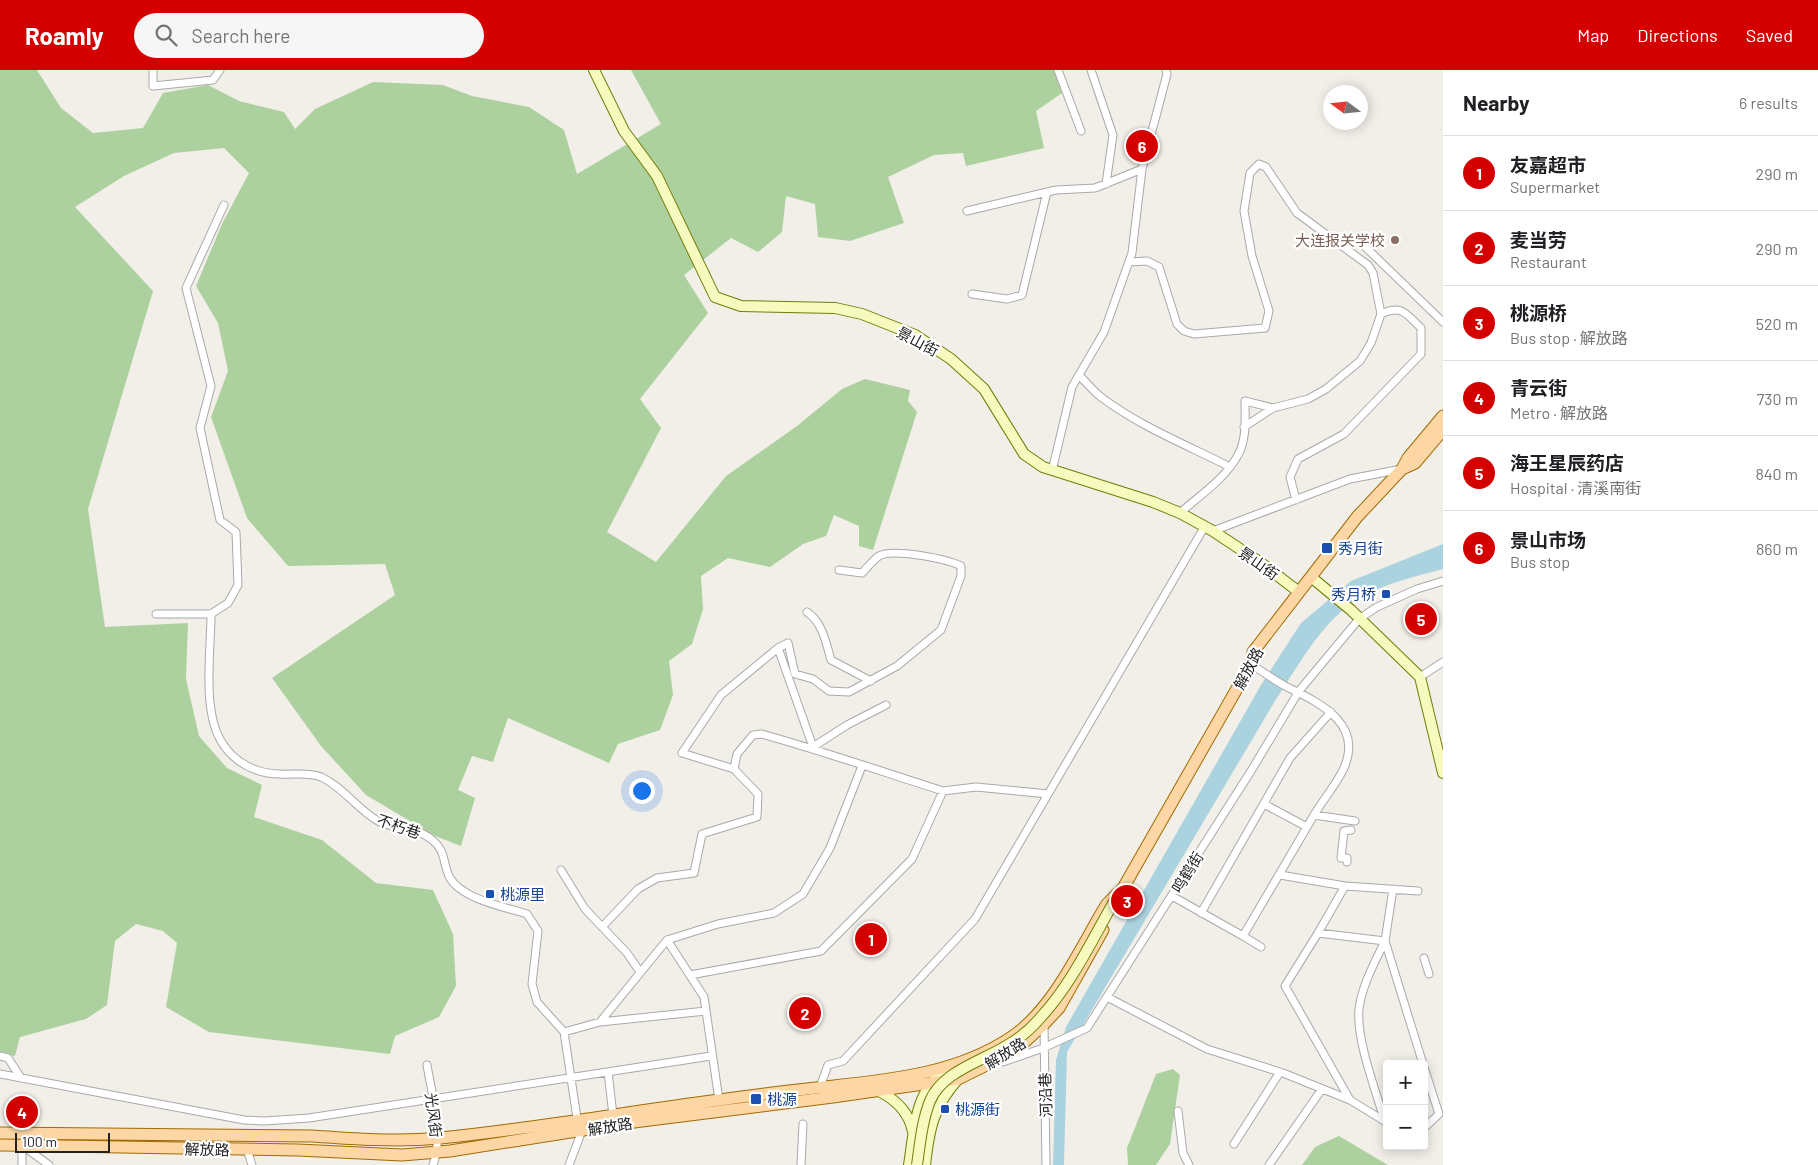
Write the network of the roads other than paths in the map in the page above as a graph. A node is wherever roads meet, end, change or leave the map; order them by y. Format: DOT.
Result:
graph roads {
  1 [pos="153,70"];
  2 [pos="220,70"];
  3 [pos="594,70"];
  4 [pos="1058,70"];
  5 [pos="1091,70"];
  6 [pos="1166,70"];
  7 [pos="1080,131"];
  8 [pos="1142,169"];
  9 [pos="1106,184"];
  10 [pos="1047,192"];
  11 [pos="224,206"];
  12 [pos="967,211"];
  13 [pos="1357,239"];
  14 [pos="1129,262"];
  15 [pos="972,294"];
  16 [pos="1381,314"];
  17 [pos="1443,322"];
  18 [pos="1079,375"];
  19 [pos="1272,408"];
  20 [pos="1443,416"];
  21 [pos="1244,426"];
  22 [pos="1443,430"];
  23 [pos="1230,467"];
  24 [pos="1402,468"];
  25 [pos="1052,471"];
  26 [pos="1296,500"];
  27 [pos="1180,513"];
  28 [pos="1209,528"];
  29 [pos="839,570"];
  30 [pos="1311,577"];
  31 [pos="1443,581"];
  32 [pos="1299,592"];
  33 [pos="808,612"];
  34 [pos="156,614"];
  35 [pos="211,614"];
  36 [pos="1359,619"];
  37 [pos="778,648"];
  38 [pos="1443,662"];
  39 [pos="1251,664"];
  40 [pos="1420,677"];
  41 [pos="871,681"];
  42 [pos="1299,691"];
  43 [pos="886,705"];
  44 [pos="1331,712"];
  45 [pos="812,748"];
  46 [pos="1440,753"];
  47 [pos="862,766"];
  48 [pos="734,769"];
  49 [pos="1443,773"];
  50 [pos="943,791"];
  51 [pos="1048,794"];
  52 [pos="1264,804"];
  53 [pos="1314,815"];
  54 [pos="1355,821"];
  55 [pos="1307,827"];
  56 [pos="1351,830"];
  57 [pos="1347,862"];
  58 [pos="561,870"];
  59 [pos="1280,875"];
  60 [pos="1345,886"];
  61 [pos="1122,888"];
  62 [pos="1393,889"];
  63 [pos="1418,891"];
  64 [pos="1172,896"];
  65 [pos="1201,913"];
  66 [pos="602,927"];
  67 [pos="1318,933"];
  68 [pos="1243,936"];
  69 [pos="667,940"];
  70 [pos="1385,941"];
  71 [pos="1261,947"];
  72 [pos="1424,958"];
  73 [pos="640,972"];
  74 [pos="1429,974"];
  75 [pos="690,975"];
  76 [pos="1107,997"];
  77 [pos="706,1011"];
  78 [pos="600,1022"];
  79 [pos="1044,1024"];
  80 [pos="564,1032"];
  81 [pos="1043,1048"];
  82 [pos="0,1056"];
  83 [pos="711,1056"];
  84 [pos="1422,1060"];
  85 [pos="427,1065"];
  86 [pos="950,1066"];
  87 [pos="608,1072"];
  88 [pos="974,1072"];
  89 [pos="1280,1072"];
  90 [pos="0,1074"];
  91 [pos="902,1077"];
  92 [pos="21,1078"];
  93 [pos="570,1078"];
  94 [pos="1428,1078"];
  95 [pos="958,1079"];
  96 [pos="929,1084"];
  97 [pos="820,1087"];
  98 [pos="1322,1089"];
  99 [pos="877,1090"];
  100 [pos="432,1100"];
  101 [pos="719,1100"];
  102 [pos="1350,1100"];
  103 [pos="1178,1111"];
  104 [pos="1383,1112"];
  105 [pos="613,1115"];
  106 [pos="1383,1120"];
  107 [pos="803,1124"];
  108 [pos="1428,1124"];
  109 [pos="578,1126"];
  110 [pos="0,1133"];
  111 [pos="928,1136"];
  112 [pos="914,1138"];
  113 [pos="438,1139"];
  114 [pos="1234,1144"];
  115 [pos="0,1145"];
  116 [pos="22,1146"];
  117 [pos="247,1150"];
  118 [pos="437,1152"];
  119 [pos="22,1165"];
  120 [pos="49,1165"];
  121 [pos="252,1165"];
  122 [pos="433,1165"];
  123 [pos="569,1165"];
  124 [pos="801,1165"];
  125 [pos="910,1165"];
  126 [pos="917,1165"];
  127 [pos="925,1165"];
  128 [pos="1046,1165"];
  129 [pos="1189,1165"];
  130 [pos="1269,1165"];
  1 -- 2 [label="street"];
  3 -- 25 [label="street, 景山街"];
  4 -- 7 [label="street"];
  5 -- 9 [label="street"];
  6 -- 8 [label="street"];
  8 -- 9 [label="street"];
  8 -- 14 [label="street"];
  9 -- 10 [label="street"];
  10 -- 12 [label="street"];
  10 -- 15 [label="street"];
  11 -- 35 [label="street"];
  13 -- 17 [label="street"];
  14 -- 16 [label="street"];
  14 -- 18 [label="street"];
  16 -- 19 [label="street"];
  16 -- 26 [label="street"];
  18 -- 23 [label="street"];
  18 -- 25 [label="street"];
  19 -- 21 [label="street"];
  19 -- 21 [label="street"];
  20 -- 24 [label="main road, 解放路"];
  21 -- 23 [label="street"];
  22 -- 24 [label="main road, 解放路"];
  23 -- 27 [label="street"];
  24 -- 26 [label="street"];
  24 -- 30 [label="main road, 解放路"];
  25 -- 27 [label="street, 景山街"];
  26 -- 28 [label="street"];
  27 -- 28 [label="street, 景山街"];
  28 -- 32 [label="street, 景山街"];
  28 -- 51 [label="street"];
  29 -- 41 [label="street"];
  30 -- 32 [label="main road, 解放路"];
  30 -- 36 [label="street"];
  31 -- 36 [label="street, 鸣鹤街"];
  32 -- 39 [label="main road, 解放路"];
  33 -- 41 [label="street"];
  34 -- 35 [label="street"];
  35 -- 80 [label="street, 不朽巷"];
  36 -- 40 [label="street"];
  36 -- 42 [label="street, 鸣鹤街"];
  37 -- 41 [label="street"];
  37 -- 45 [label="street"];
  37 -- 48 [label="street"];
  38 -- 40 [label="street"];
  39 -- 42 [label="street"];
  39 -- 61 [label="main road, 解放路"];
  40 -- 46 [label="street"];
  42 -- 44 [label="street"];
  42 -- 64 [label="street, 鸣鹤街"];
  43 -- 45 [label="street"];
  44 -- 52 [label="street"];
  44 -- 53 [label="street"];
  45 -- 47 [label="street"];
  45 -- 48 [label="street"];
  46 -- 49 [label="street"];
  47 -- 50 [label="street"];
  47 -- 69 [label="street"];
  48 -- 66 [label="street"];
  50 -- 51 [label="street"];
  50 -- 75 [label="street"];
  51 -- 97 [label="street"];
  52 -- 55 [label="street"];
  52 -- 65 [label="street"];
  53 -- 54 [label="street"];
  53 -- 55 [label="street"];
  55 -- 59 [label="street"];
  56 -- 57 [label="street"];
  58 -- 66 [label="street"];
  59 -- 60 [label="street"];
  59 -- 68 [label="street"];
  60 -- 62 [label="street"];
  60 -- 67 [label="street"];
  61 -- 79 [label="main road, 解放路"];
  61 -- 86 [label="main road, 解放路"];
  61 -- 126 [label="street, bridge"];
  62 -- 63 [label="street"];
  62 -- 70 [label="street"];
  64 -- 65 [label="street"];
  64 -- 76 [label="street, 鸣鹤街"];
  65 -- 68 [label="street"];
  66 -- 73 [label="street"];
  67 -- 70 [label="street"];
  67 -- 102 [label="street"];
  68 -- 71 [label="street"];
  69 -- 73 [label="street"];
  69 -- 75 [label="street"];
  70 -- 84 [label="street"];
  70 -- 104 [label="street"];
  72 -- 74 [label="street"];
  73 -- 78 [label="street"];
  75 -- 77 [label="street"];
  76 -- 81 [label="street, 鸣鹤街"];
  76 -- 89 [label="street"];
  77 -- 78 [label="street"];
  77 -- 83 [label="street"];
  78 -- 80 [label="street"];
  79 -- 81 [label="street, 河沿巷"];
  79 -- 88 [label="main road, 解放路"];
  80 -- 93 [label="street"];
  81 -- 88 [label="street, 鸣鹤街"];
  81 -- 128 [label="street, 河沿巷"];
  82 -- 92 [label="street"];
  83 -- 87 [label="street"];
  83 -- 101 [label="street"];
  85 -- 100 [label="street, 光风街"];
  86 -- 91 [label="main road, 解放路"];
  86 -- 96 [label="street"];
  87 -- 93 [label="street"];
  87 -- 105 [label="street"];
  88 -- 95 [label="main road, 解放路"];
  89 -- 98 [label="street"];
  89 -- 114 [label="street"];
  90 -- 92 [label="street"];
  91 -- 96 [label="street"];
  91 -- 97 [label="main road, 解放路"];
  92 -- 100 [label="street"];
  93 -- 100 [label="street"];
  93 -- 109 [label="street"];
  94 -- 108 [label="street"];
  95 -- 96 [label="main road, 解放路"];
  95 -- 111 [label="street"];
  96 -- 99 [label="main road, 解放路"];
  96 -- 111 [label="street"];
  96 -- 112 [label="street"];
  97 -- 101 [label="main road, 解放路"];
  98 -- 102 [label="street"];
  98 -- 130 [label="street"];
  99 -- 109 [label="main road, 解放路"];
  99 -- 112 [label="street"];
  100 -- 113 [label="street, 光风街"];
  101 -- 105 [label="main road, 解放路"];
  102 -- 106 [label="street"];
  103 -- 129 [label="street"];
  105 -- 109 [label="main road, 解放路"];
  107 -- 124 [label="street"];
  109 -- 113 [label="main road, 解放路"];
  109 -- 118 [label="main road, 解放路"];
  109 -- 123 [label="street"];
  110 -- 113 [label="main road, 解放路"];
  111 -- 127 [label="street"];
  112 -- 125 [label="street"];
  113 -- 118 [label="street, 光风街"];
  115 -- 116 [label="main road, 解放路"];
  116 -- 117 [label="main road, 解放路"];
  116 -- 119 [label="street"];
  116 -- 120 [label="street"];
  117 -- 118 [label="main road, 解放路"];
  117 -- 121 [label="street"];
  118 -- 122 [label="street, 光风街"];
}
